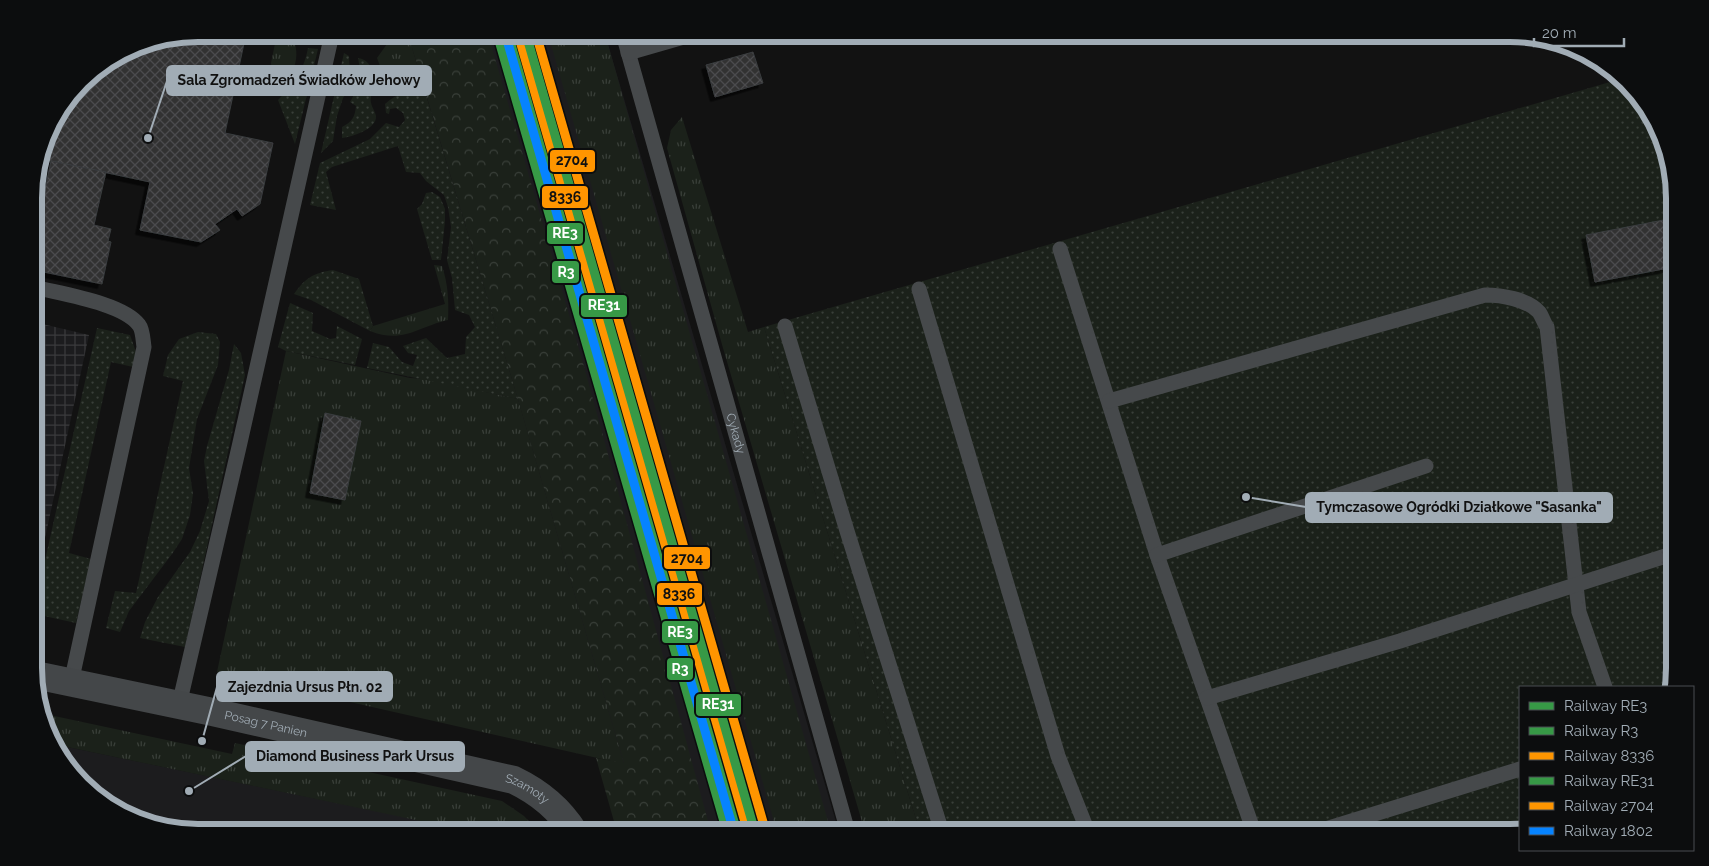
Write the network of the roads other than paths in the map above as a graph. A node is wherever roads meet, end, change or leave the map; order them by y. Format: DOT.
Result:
graph roads {
  1 [pos="330,43"];
  2 [pos="625,43"];
  3 [pos="664,43"];
  4 [pos="628,53"];
  5 [pos="1060,249"];
  6 [pos="43,289"];
  7 [pos="919,289"];
  8 [pos="785,326"];
  9 [pos="1109,400"];
  10 [pos="1426,466"];
  11 [pos="1157,555"];
  12 [pos="1666,556"];
  13 [pos="1575,585"];
  14 [pos="43,677"];
  15 [pos="71,683"];
  16 [pos="1604,686"];
  17 [pos="1207,698"];
  18 [pos="179,705"];
  19 [pos="1519,769"];
  20 [pos="496,775"];
  21 [pos="939,823"];
  22 [pos="1085,823"];
  23 [pos="1251,823"];
  24 [pos="1345,823"];
  25 [pos="567,824"];
  26 [pos="846,824"];
  1 -- 18 [label="lane"];
  2 -- 4 [label="lane, Cykady"];
  3 -- 4 [label="lane"];
  4 -- 26 [label="lane, Cykady"];
  5 -- 9 [label="lane"];
  6 -- 15 [label="lane"];
  7 -- 22 [label="lane"];
  8 -- 21 [label="lane"];
  9 -- 11 [label="lane"];
  9 -- 13 [label="lane"];
  10 -- 11 [label="lane"];
  11 -- 17 [label="lane"];
  12 -- 13 [label="lane"];
  13 -- 16 [label="lane"];
  13 -- 17 [label="lane"];
  14 -- 15 [label="street, Posag 7 Panien"];
  15 -- 18 [label="street, Posag 7 Panien"];
  17 -- 23 [label="lane"];
  18 -- 20 [label="street, Posag 7 Panien"];
  19 -- 24 [label="lane"];
  20 -- 25 [label="street, Szamoty"];
}
